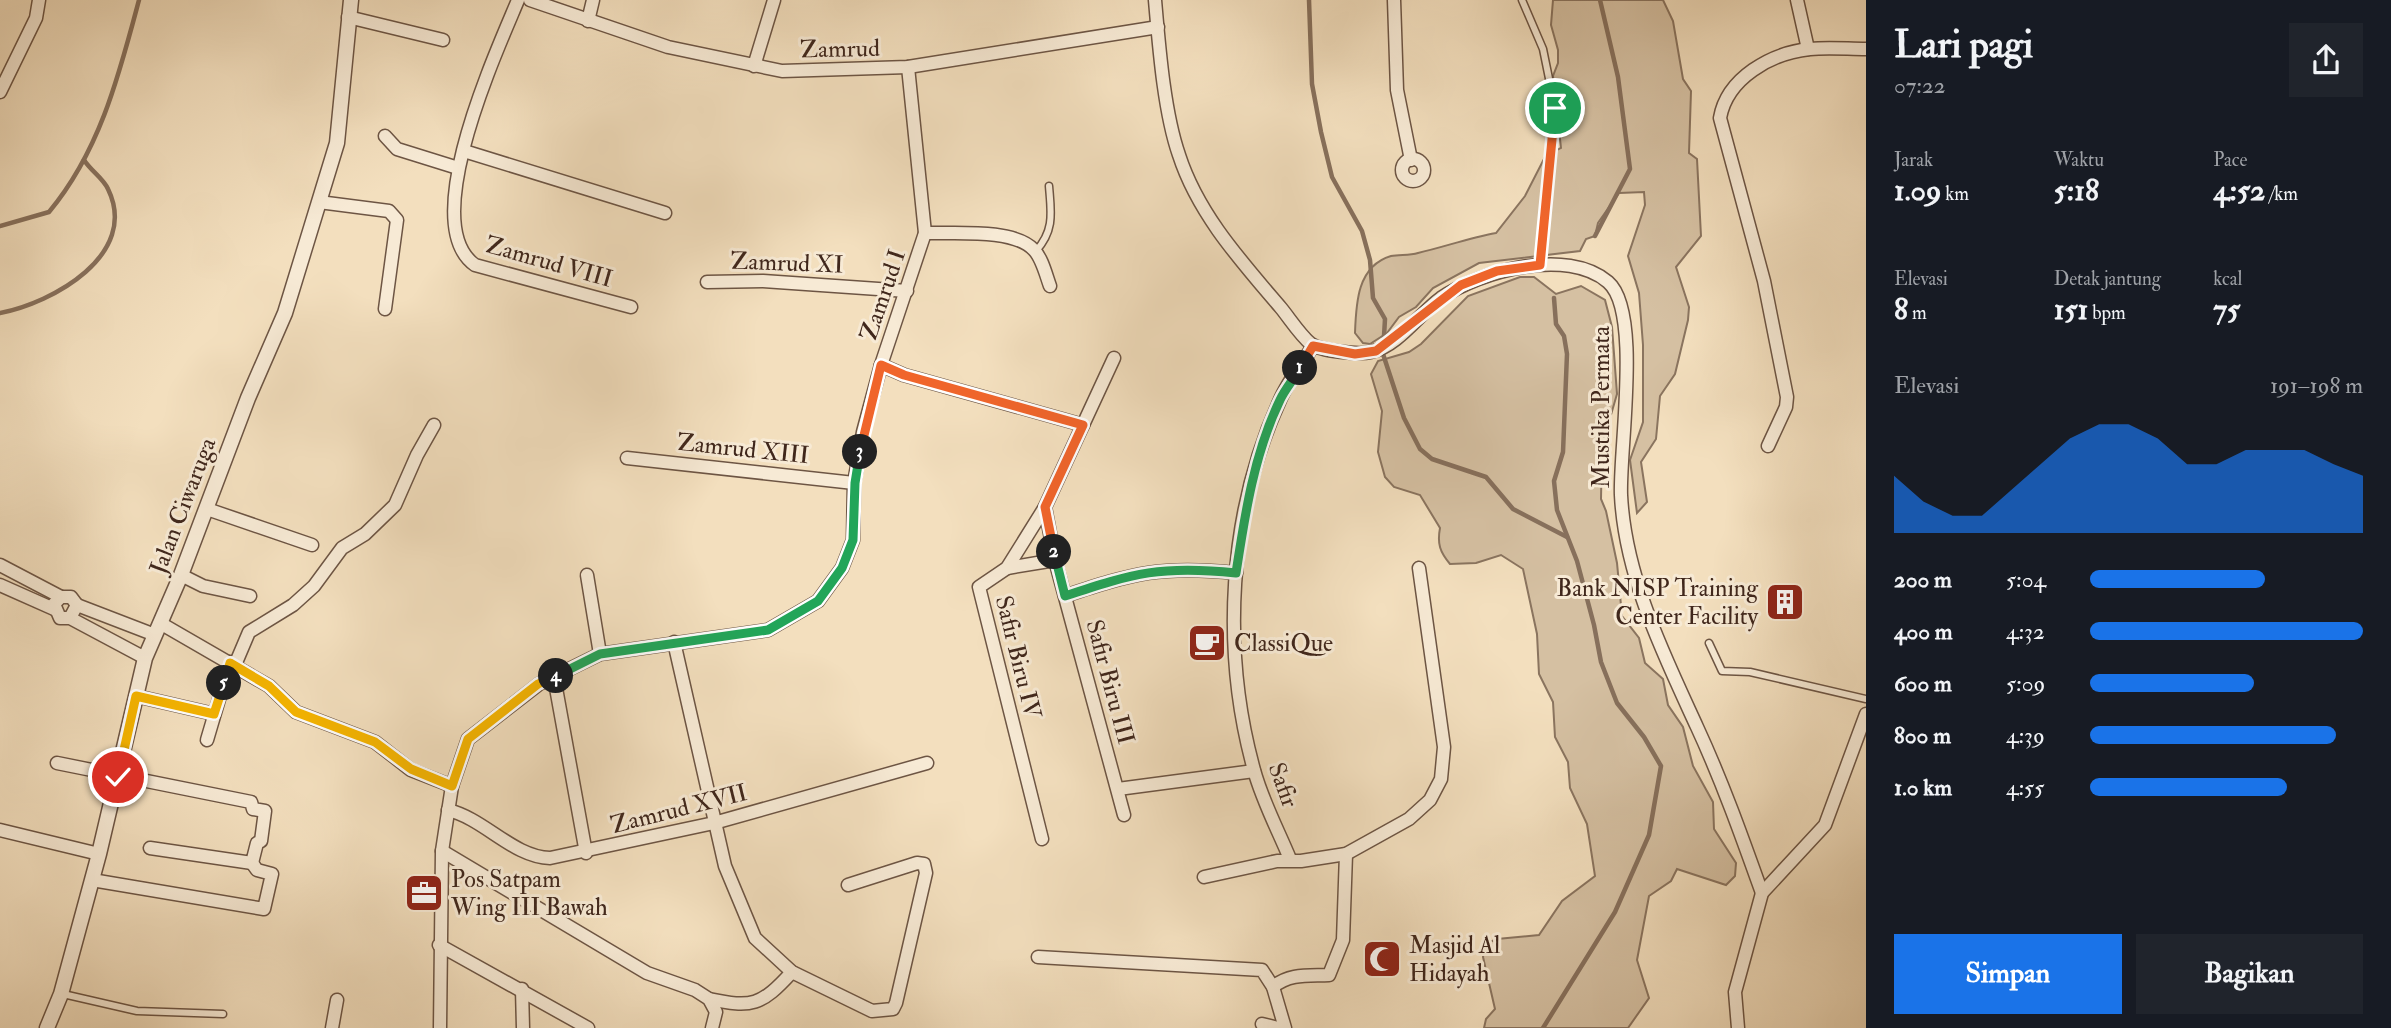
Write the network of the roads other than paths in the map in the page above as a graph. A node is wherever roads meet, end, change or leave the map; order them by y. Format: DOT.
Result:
graph roads {
  1 [pos="39,0"];
  2 [pos="351,0"];
  3 [pos="518,0"];
  4 [pos="530,0"];
  5 [pos="593,0"];
  6 [pos="774,0"];
  7 [pos="1155,0"];
  8 [pos="1394,0"];
  9 [pos="1522,0"];
  10 [pos="1797,0"];
  11 [pos="348,17"];
  12 [pos="588,21"];
  13 [pos="1158,27"];
  14 [pos="443,40"];
  15 [pos="1808,49"];
  16 [pos="1866,49"];
  17 [pos="754,66"];
  18 [pos="908,67"];
  19 [pos="0,92"];
  20 [pos="385,136"];
  21 [pos="464,151"];
  22 [pos="1411,160"];
  23 [pos="458,168"];
  24 [pos="1049,186"];
  25 [pos="318,202"];
  26 [pos="665,213"];
  27 [pos="925,233"];
  28 [pos="1036,251"];
  29 [pos="1540,265"];
  30 [pos="707,282"];
  31 [pos="1050,285"];
  32 [pos="907,291"];
  33 [pos="631,307"];
  34 [pos="385,309"];
  35 [pos="1313,346"];
  36 [pos="1114,358"];
  37 [pos="881,365"];
  38 [pos="434,425"];
  39 [pos="1083,425"];
  40 [pos="1768,446"];
  41 [pos="627,458"];
  42 [pos="855,483"];
  43 [pos="1045,507"];
  44 [pos="207,509"];
  45 [pos="313,545"];
  46 [pos="1055,560"];
  47 [pos="0,565"];
  48 [pos="1007,568"];
  49 [pos="1419,568"];
  50 [pos="1236,573"];
  51 [pos="181,575"];
  52 [pos="587,575"];
  53 [pos="0,586"];
  54 [pos="250,596"];
  55 [pos="1065,596"];
  56 [pos="61,597"];
  57 [pos="78,605"];
  58 [pos="54,609"];
  59 [pos="70,618"];
  60 [pos="157,629"];
  61 [pos="674,642"];
  62 [pos="1709,643"];
  63 [pos="600,654"];
  64 [pos="145,658"];
  65 [pos="233,664"];
  66 [pos="554,677"];
  67 [pos="136,696"];
  68 [pos="1866,699"];
  69 [pos="214,714"];
  70 [pos="1866,714"];
  71 [pos="207,740"];
  72 [pos="57,763"];
  73 [pos="927,763"];
  74 [pos="1254,771"];
  75 [pos="118,777"];
  76 [pos="452,786"];
  77 [pos="1118,789"];
  78 [pos="449,810"];
  79 [pos="1124,815"];
  80 [pos="714,823"];
  81 [pos="0,830"];
  82 [pos="1042,839"];
  83 [pos="150,848"];
  84 [pos="442,851"];
  85 [pos="586,853"];
  86 [pos="99,854"];
  87 [pos="1346,854"];
  88 [pos="1290,859"];
  89 [pos="252,863"];
  90 [pos="1204,877"];
  91 [pos="92,880"];
  92 [pos="848,885"];
  93 [pos="1762,892"];
  94 [pos="439,945"];
  95 [pos="1038,957"];
  96 [pos="792,972"];
  97 [pos="1273,988"];
  98 [pos="522,989"];
  99 [pos="61,993"];
  100 [pos="709,999"];
  101 [pos="337,1000"];
  102 [pos="223,1014"];
  103 [pos="1262,1024"];
  104 [pos="47,1028"];
  105 [pos="332,1028"];
  106 [pos="440,1028"];
  107 [pos="523,1028"];
  108 [pos="588,1028"];
  109 [pos="712,1028"];
  110 [pos="1278,1028"];
  111 [pos="1285,1028"];
  112 [pos="1738,1028"];
  1 -- 19 [label="street"];
  2 -- 11 [label="street, Jalan Ciwaruga"];
  3 -- 21 [label="street"];
  4 -- 12 [label="street, Zamrud"];
  5 -- 12 [label="street"];
  6 -- 17 [label="street"];
  7 -- 13 [label="street"];
  8 -- 22 [label="street"];
  9 -- 29 [label="lane"];
  10 -- 15 [label="street"];
  11 -- 14 [label="street"];
  11 -- 25 [label="street, Jalan Ciwaruga"];
  12 -- 17 [label="street, Zamrud"];
  13 -- 18 [label="street, Zamrud"];
  13 -- 35 [label="street"];
  15 -- 16 [label="street"];
  15 -- 40 [label="street"];
  17 -- 18 [label="street, Zamrud"];
  18 -- 27 [label="street, Zamrud I"];
  20 -- 23 [label="street"];
  21 -- 23 [label="street"];
  21 -- 26 [label="street"];
  23 -- 33 [label="street, Zamrud VIII"];
  24 -- 28 [label="lane"];
  25 -- 34 [label="street"];
  25 -- 44 [label="street, Jalan Ciwaruga"];
  27 -- 28 [label="street"];
  27 -- 32 [label="street, Zamrud I"];
  28 -- 31 [label="street"];
  29 -- 35 [label="street, Mustika Permata"];
  29 -- 93 [label="street, Mustika Permata"];
  30 -- 32 [label="street, Zamrud XI"];
  32 -- 37 [label="street, Zamrud I"];
  35 -- 50 [label="street, Safir"];
  36 -- 39 [label="street, Safir Biru IV"];
  37 -- 39 [label="street"];
  37 -- 42 [label="street, Zamrud I"];
  38 -- 65 [label="street"];
  39 -- 43 [label="street, Safir Biru IV"];
  41 -- 42 [label="street, Zamrud XIII"];
  42 -- 61 [label="street, Zamrud I"];
  43 -- 46 [label="street, Safir Biru III"];
  43 -- 48 [label="street, Safir Biru IV"];
  44 -- 45 [label="street"];
  44 -- 51 [label="street, Jalan Ciwaruga"];
  46 -- 48 [label="street"];
  46 -- 55 [label="street, Safir Biru III"];
  47 -- 56 [label="street"];
  48 -- 82 [label="street, Safir Biru IV"];
  49 -- 87 [label="street"];
  50 -- 55 [label="street"];
  50 -- 74 [label="street, Safir"];
  51 -- 54 [label="street"];
  51 -- 60 [label="street, Jalan Ciwaruga"];
  52 -- 63 [label="street"];
  53 -- 58 [label="street"];
  55 -- 77 [label="street, Safir Biru III"];
  56 -- 57 [label="street"];
  56 -- 58 [label="street"];
  57 -- 59 [label="street"];
  57 -- 60 [label="street"];
  58 -- 59 [label="street"];
  59 -- 64 [label="street"];
  60 -- 64 [label="street, Jalan Ciwaruga"];
  60 -- 65 [label="street"];
  61 -- 63 [label="street, Zamrud I"];
  61 -- 80 [label="street"];
  62 -- 68 [label="lane"];
  63 -- 66 [label="street, Zamrud I"];
  64 -- 67 [label="street, Jalan Ciwaruga"];
  65 -- 69 [label="street"];
  65 -- 76 [label="street"];
  66 -- 76 [label="street, Zamrud I"];
  66 -- 85 [label="street"];
  67 -- 69 [label="street"];
  67 -- 75 [label="street, Jalan Ciwaruga"];
  69 -- 71 [label="street"];
  70 -- 93 [label="street"];
  72 -- 75 [label="street"];
  73 -- 80 [label="street, Zamrud XVII"];
  74 -- 77 [label="street"];
  74 -- 88 [label="street, Safir"];
  75 -- 86 [label="street, Jalan Ciwaruga"];
  75 -- 89 [label="street"];
  76 -- 78 [label="street, Zamrud I"];
  77 -- 79 [label="street, Safir Biru III"];
  78 -- 84 [label="street, Zamrud I"];
  78 -- 85 [label="street, Zamrud XVII"];
  80 -- 85 [label="street, Zamrud XVII"];
  80 -- 96 [label="street"];
  81 -- 86 [label="street"];
  83 -- 89 [label="street"];
  84 -- 94 [label="street, Zamrud I"];
  84 -- 100 [label="street"];
  86 -- 91 [label="street, Jalan Ciwaruga"];
  87 -- 88 [label="street"];
  87 -- 97 [label="street"];
  88 -- 90 [label="street"];
  89 -- 91 [label="street"];
  91 -- 99 [label="street, Jalan Ciwaruga"];
  92 -- 96 [label="street"];
  93 -- 112 [label="street"];
  94 -- 98 [label="street"];
  94 -- 106 [label="street, Zamrud I"];
  95 -- 97 [label="street"];
  96 -- 100 [label="street"];
  97 -- 111 [label="street"];
  98 -- 107 [label="street"];
  98 -- 108 [label="street"];
  99 -- 102 [label="lane"];
  99 -- 104 [label="street, Jalan Ciwaruga"];
  100 -- 109 [label="street"];
  101 -- 105 [label="street"];
  103 -- 110 [label="street"];
}
